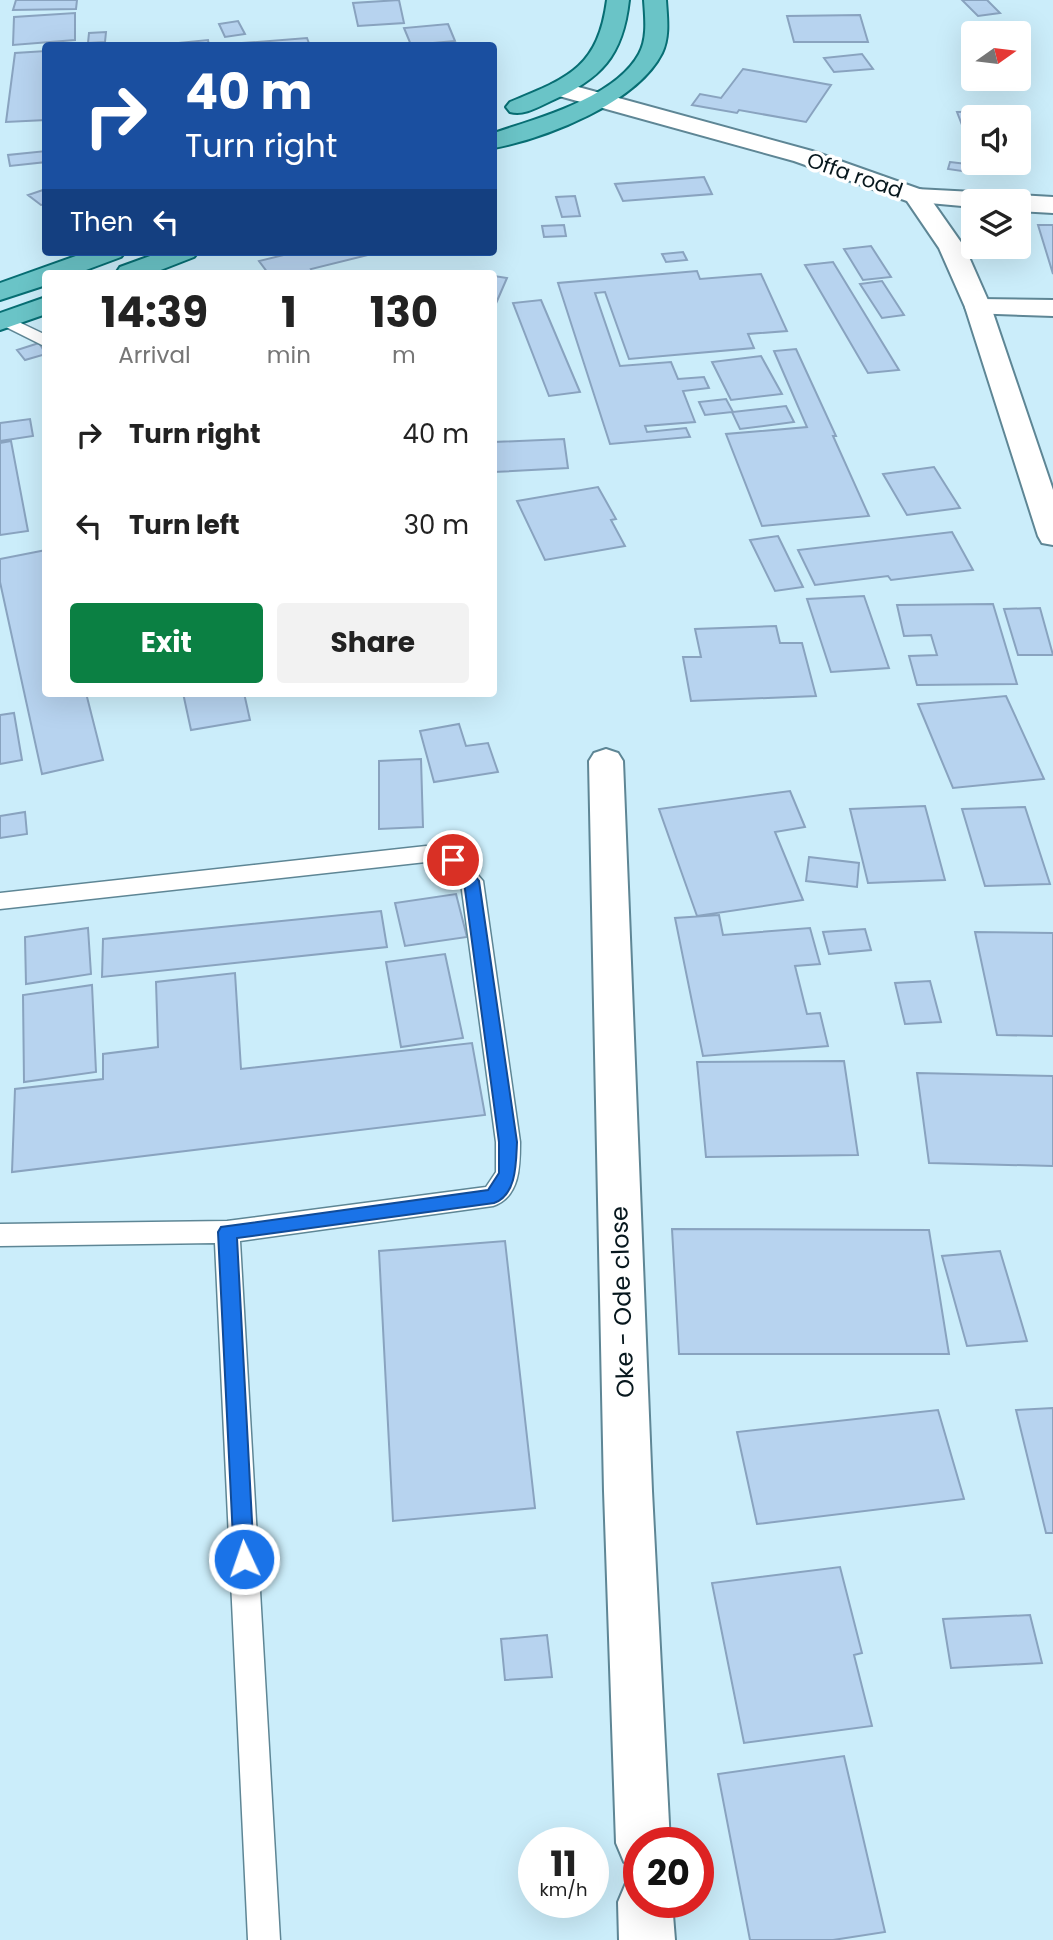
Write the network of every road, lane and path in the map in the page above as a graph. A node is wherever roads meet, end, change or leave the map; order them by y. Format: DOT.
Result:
graph roads {
  1 [pos="618,0"];
  2 [pos="655,0"];
  3 [pos="560,89"];
  4 [pos="596,101"];
  5 [pos="497,115"];
  6 [pos="497,140"];
  7 [pos="916,196"];
  8 [pos="961,199"];
  9 [pos="1031,204"];
  10 [pos="1053,205"];
  11 [pos="100,256"];
  12 [pos="174,256"];
  13 [pos="60,270"];
  14 [pos="137,270"];
  15 [pos="42,276"];
  16 [pos="0,292"];
  17 [pos="42,305"];
  18 [pos="978,307"];
  19 [pos="1053,308"];
  20 [pos="1,320"];
  21 [pos="42,340"];
  22 [pos="1043,476"];
  23 [pos="1053,536"];
  24 [pos="606,761"];
  25 [pos="0,901"];
  26 [pos="227,1232"];
  27 [pos="0,1235"];
  28 [pos="642,1827"];
  29 [pos="646,1918"];
  30 [pos="264,1940"];
  31 [pos="647,1940"];
  1 -- 3 [label="main road"];
  2 -- 4 [label="main road"];
  3 -- 4 [label="street, Offa road"];
  3 -- 5 [label="main road"];
  4 -- 6 [label="main road"];
  4 -- 7 [label="street, Offa road"];
  7 -- 8 [label="street"];
  7 -- 18 [label="street, Offa road"];
  9 -- 10 [label="street"];
  11 -- 13 [label="main road"];
  12 -- 14 [label="main road"];
  15 -- 16 [label="main road"];
  17 -- 20 [label="main road"];
  18 -- 19 [label="street"];
  18 -- 22 [label="street, Offa road"];
  20 -- 21 [label="lane"];
  22 -- 23 [label="street, Offa road"];
  24 -- 28 [label="street, Oke - Ode close"];
  25 -- 26 [label="lane"];
  26 -- 27 [label="lane"];
  26 -- 30 [label="lane"];
  29 -- 31 [label="street"];
}
